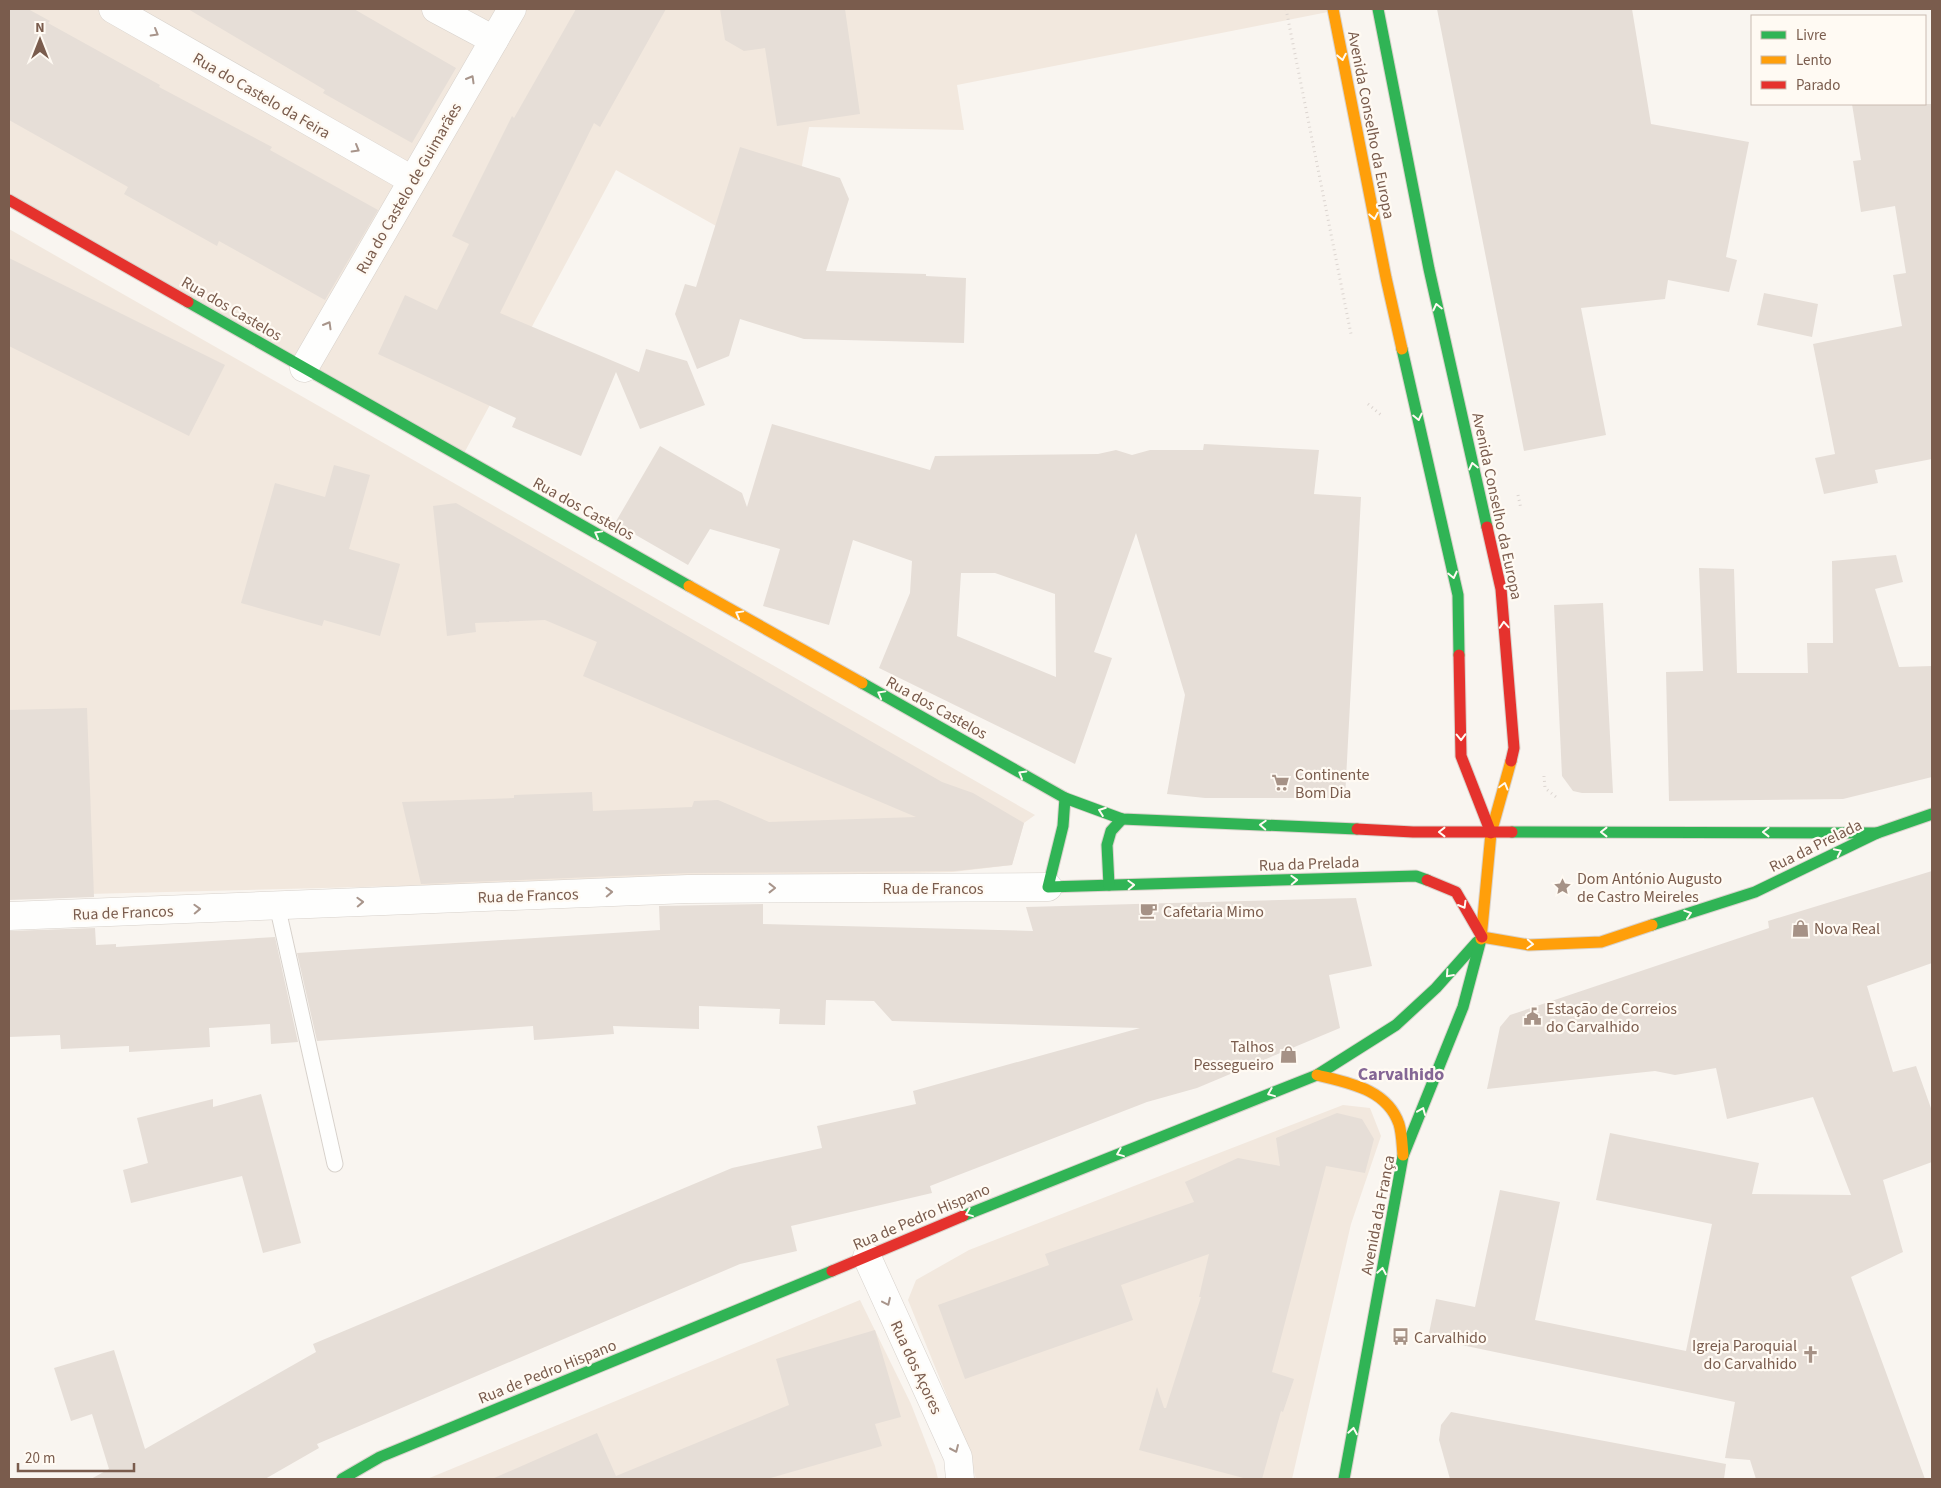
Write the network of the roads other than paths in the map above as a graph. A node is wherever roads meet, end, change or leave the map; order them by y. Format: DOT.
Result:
graph roads {
  1 [pos="113,9"];
  2 [pos="436,9"];
  3 [pos="512,9"];
  4 [pos="1333,9"];
  5 [pos="1378,9"];
  6 [pos="494,40"];
  7 [pos="412,180"];
  8 [pos="9,200"];
  9 [pos="304,368"];
  10 [pos="1065,798"];
  11 [pos="1932,814"];
  12 [pos="1122,819"];
  13 [pos="1491,833"];
  14 [pos="1877,833"];
  15 [pos="1109,885"];
  16 [pos="1048,887"];
  17 [pos="277,905"];
  18 [pos="9,916"];
  19 [pos="1482,937"];
  20 [pos="1317,1075"];
  21 [pos="1403,1156"];
  22 [pos="335,1164"];
  23 [pos="867,1258"];
  24 [pos="342,1479"];
  25 [pos="960,1479"];
  26 [pos="1344,1479"];
  1 -- 7 [label="street, Rua do Castelo da Feira, one-way"];
  2 -- 6 [label="street"];
  3 -- 6 [label="street, Rua do Castelo de Guimarães"];
  4 -- 13 [label="main road, Avenida Conselho da Europa, one-way"];
  13 -- 5 [label="main road, Avenida Conselho da Europa, one-way"];
  7 -- 6 [label="street, Rua do Castelo de Guimarães, one-way"];
  9 -- 7 [label="street, Rua do Castelo de Guimarães, one-way"];
  8 -- 9 [label="main road, Rua dos Castelos"];
  10 -- 9 [label="main road, Rua dos Castelos, one-way"];
  12 -- 10 [label="main road, Rua da Prelada, one-way"];
  10 -- 16 [label="main road"];
  11 -- 14 [label="main road"];
  13 -- 12 [label="main road, Rua da Prelada, one-way"];
  12 -- 15 [label="main road"];
  14 -- 13 [label="main road, Rua da Prelada, one-way"];
  13 -- 19 [label="main road"];
  19 -- 14 [label="main road, Rua da Prelada, one-way"];
  15 -- 16 [label="main road, Rua da Prelada"];
  15 -- 19 [label="main road, Rua da Prelada, one-way"];
  17 -- 16 [label="street, Rua de Francos, one-way"];
  18 -- 17 [label="street, Rua de Francos, one-way"];
  17 -- 22 [label="lane"];
  19 -- 20 [label="main road, Rua de Pedro Hispano, one-way"];
  21 -- 19 [label="main road, Avenida da França, one-way"];
  20 -- 21 [label="main road"];
  20 -- 23 [label="main road, Rua de Pedro Hispano, one-way"];
  26 -- 21 [label="main road, Avenida da França, one-way"];
  23 -- 24 [label="main road, Rua de Pedro Hispano"];
  23 -- 25 [label="street, Rua dos Açores, one-way"];
}
